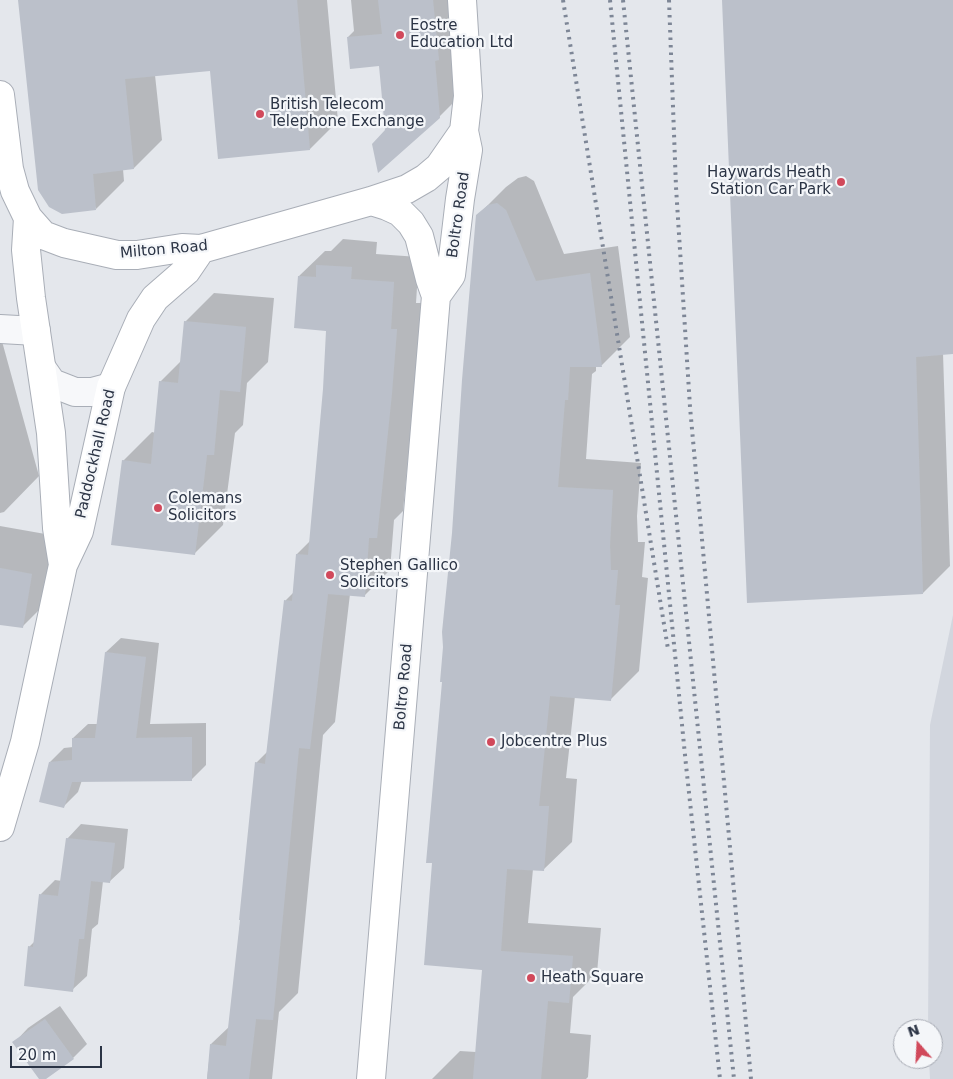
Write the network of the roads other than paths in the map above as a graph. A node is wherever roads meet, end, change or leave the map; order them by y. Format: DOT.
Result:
graph roads {
  1 [pos="462,0"];
  2 [pos="0,95"];
  3 [pos="464,131"];
  4 [pos="371,201"];
  5 [pos="28,218"];
  6 [pos="201,249"];
  7 [pos="436,296"];
  8 [pos="0,329"];
  9 [pos="36,331"];
  10 [pos="43,370"];
  11 [pos="110,387"];
  12 [pos="63,565"];
  13 [pos="7,779"];
  14 [pos="0,827"];
  15 [pos="372,1079"];
  1 -- 3 [label="street"];
  2 -- 5 [label="street, Milton Road"];
  3 -- 4 [label="street, Milton Road"];
  3 -- 7 [label="street, Boltro Road"];
  4 -- 6 [label="street, Milton Road"];
  4 -- 7 [label="street, Boltro Road"];
  5 -- 6 [label="street, Milton Road"];
  5 -- 9 [label="street, Paddockhall Road"];
  6 -- 11 [label="street, Paddockhall Road"];
  7 -- 15 [label="street, Boltro Road"];
  8 -- 9 [label="street"];
  9 -- 10 [label="street, Paddockhall Road"];
  10 -- 11 [label="street"];
  10 -- 12 [label="street, Paddockhall Road"];
  11 -- 12 [label="street, Paddockhall Road"];
  12 -- 13 [label="street, Paddockhall Road"];
  13 -- 14 [label="street, Paddockhall Road"];
}
